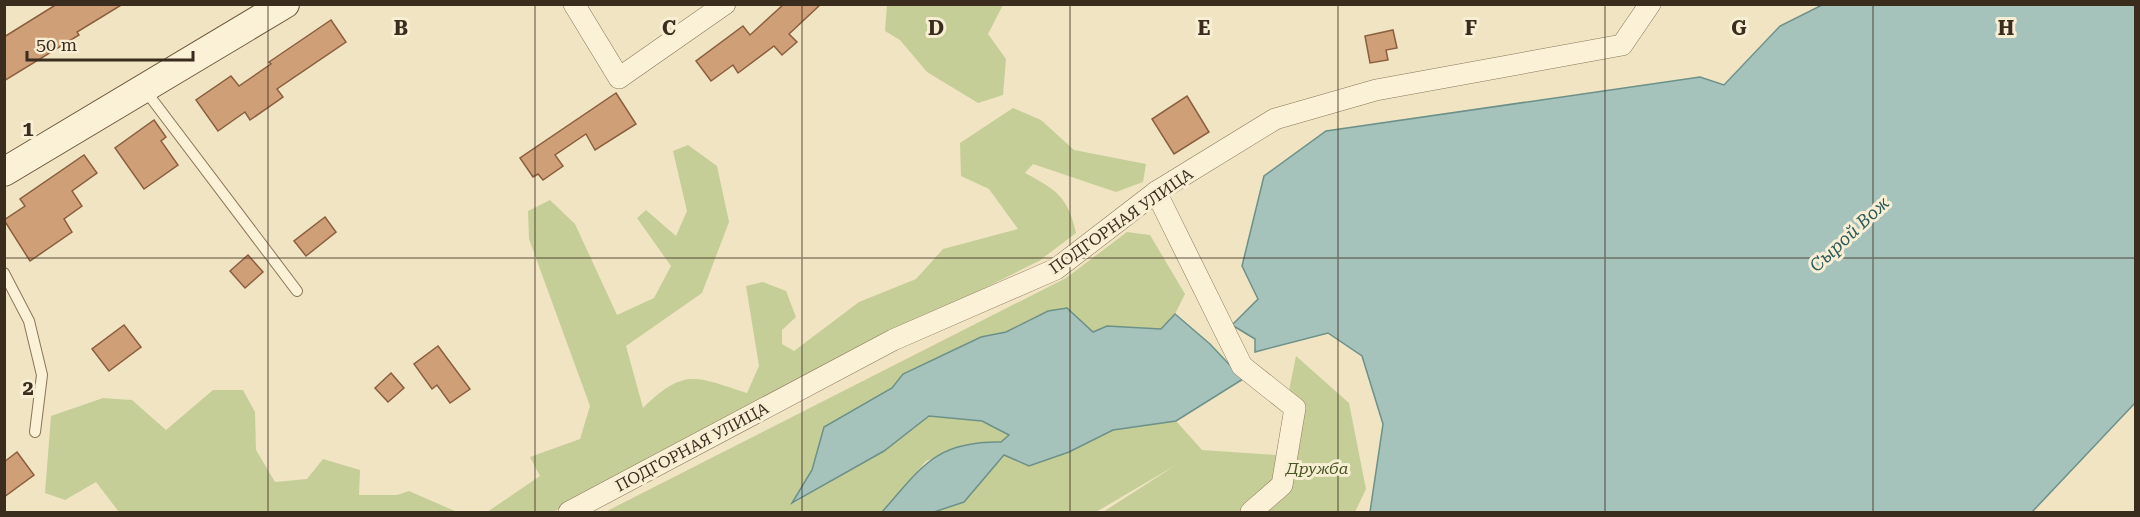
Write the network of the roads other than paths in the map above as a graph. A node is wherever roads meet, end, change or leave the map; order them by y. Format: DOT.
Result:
graph roads {
  1 [pos="285,4"];
  2 [pos="574,4"];
  3 [pos="725,4"];
  4 [pos="1650,4"];
  5 [pos="144,88"];
  6 [pos="4,172"];
  7 [pos="1156,192"];
  8 [pos="4,273"];
  9 [pos="297,291"];
  10 [pos="35,432"];
  11 [pos="569,513"];
  12 [pos="1251,513"];
  1 -- 5 [label="main road"];
  2 -- 3 [label="street"];
  4 -- 7 [label="street, ПОДГОРНАЯ УЛИЦА"];
  5 -- 6 [label="main road"];
  5 -- 9 [label="lane"];
  7 -- 11 [label="street, ПОДГОРНАЯ УЛИЦА"];
  7 -- 12 [label="street"];
  8 -- 10 [label="lane"];
}
